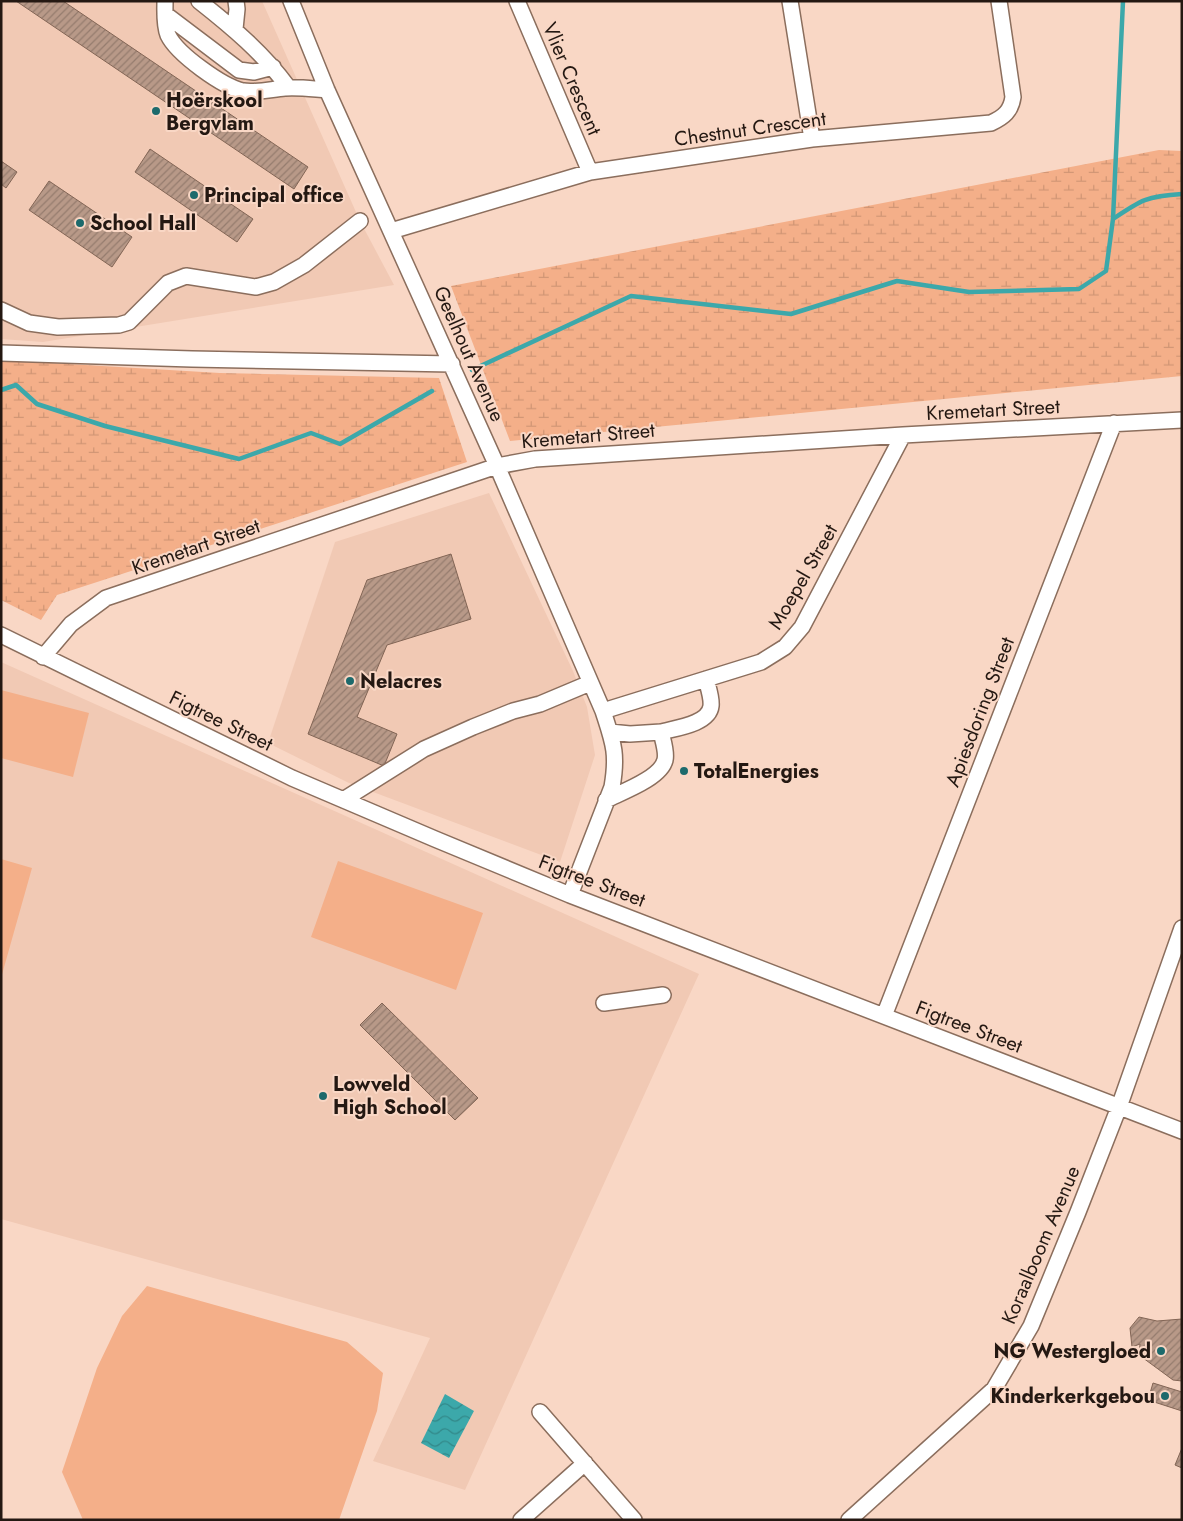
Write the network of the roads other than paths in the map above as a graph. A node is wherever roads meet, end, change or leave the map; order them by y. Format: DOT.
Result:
graph roads {
  1 [pos="199,1"];
  2 [pos="236,1"];
  3 [pos="291,1"];
  4 [pos="517,1"];
  5 [pos="790,1"];
  6 [pos="999,1"];
  7 [pos="165,8"];
  8 [pos="235,29"];
  9 [pos="273,68"];
  10 [pos="288,87"];
  11 [pos="327,90"];
  12 [pos="812,139"];
  13 [pos="590,172"];
  14 [pos="360,222"];
  15 [pos="391,231"];
  16 [pos="1,310"];
  17 [pos="1,353"];
  18 [pos="452,364"];
  19 [pos="1182,420"];
  20 [pos="1114,424"];
  21 [pos="903,435"];
  22 [pos="497,466"];
  23 [pos="1,635"];
  24 [pos="43,657"];
  25 [pos="706,679"];
  26 [pos="590,682"];
  27 [pos="602,711"];
  28 [pos="610,732"];
  29 [pos="662,732"];
  30 [pos="343,800"];
  31 [pos="606,800"];
  32 [pos="570,895"];
  33 [pos="1182,928"];
  34 [pos="663,995"];
  35 [pos="604,1004"];
  36 [pos="884,1016"];
  37 [pos="1119,1107"];
  38 [pos="1182,1131"];
  39 [pos="540,1412"];
  40 [pos="585,1463"];
  41 [pos="522,1520"];
  42 [pos="634,1520"];
  43 [pos="850,1520"];
  1 -- 8 [label="street"];
  2 -- 8 [label="street"];
  3 -- 11 [label="street, Geelhout Avenue"];
  4 -- 13 [label="street, Vlier Crescent"];
  5 -- 12 [label="street"];
  6 -- 12 [label="street, Chestnut Crescent"];
  7 -- 9 [label="street"];
  7 -- 10 [label="street"];
  8 -- 9 [label="street"];
  9 -- 10 [label="street"];
  10 -- 11 [label="street"];
  11 -- 15 [label="street, Geelhout Avenue"];
  12 -- 13 [label="street, Chestnut Crescent"];
  13 -- 15 [label="street, Chestnut Crescent"];
  14 -- 16 [label="street"];
  15 -- 18 [label="street, Geelhout Avenue"];
  17 -- 18 [label="street"];
  18 -- 22 [label="street, Geelhout Avenue"];
  19 -- 20 [label="street, Kremetart Street"];
  20 -- 21 [label="street, Kremetart Street"];
  20 -- 36 [label="street, Apiesdoring Street"];
  21 -- 22 [label="street, Kremetart Street"];
  21 -- 25 [label="street, Moepel Street"];
  22 -- 24 [label="street, Kremetart Street"];
  22 -- 26 [label="street, Geelhout Avenue"];
  23 -- 24 [label="street, Figtree Street"];
  24 -- 30 [label="street, Figtree Street"];
  25 -- 27 [label="street, Moepel Street"];
  25 -- 29 [label="street"];
  26 -- 27 [label="street, Geelhout Avenue"];
  26 -- 30 [label="street"];
  27 -- 28 [label="street, Geelhout Avenue"];
  28 -- 29 [label="street"];
  28 -- 31 [label="street, Geelhout Avenue"];
  29 -- 31 [label="street"];
  30 -- 32 [label="street, Figtree Street"];
  31 -- 32 [label="street, Geelhout Avenue"];
  32 -- 36 [label="street, Figtree Street"];
  33 -- 37 [label="street, Koraalboom Avenue"];
  34 -- 35 [label="street"];
  36 -- 37 [label="street, Figtree Street"];
  37 -- 38 [label="street, Figtree Street"];
  37 -- 43 [label="street, Koraalboom Avenue"];
  39 -- 40 [label="street"];
  40 -- 41 [label="street"];
  40 -- 42 [label="street"];
}
